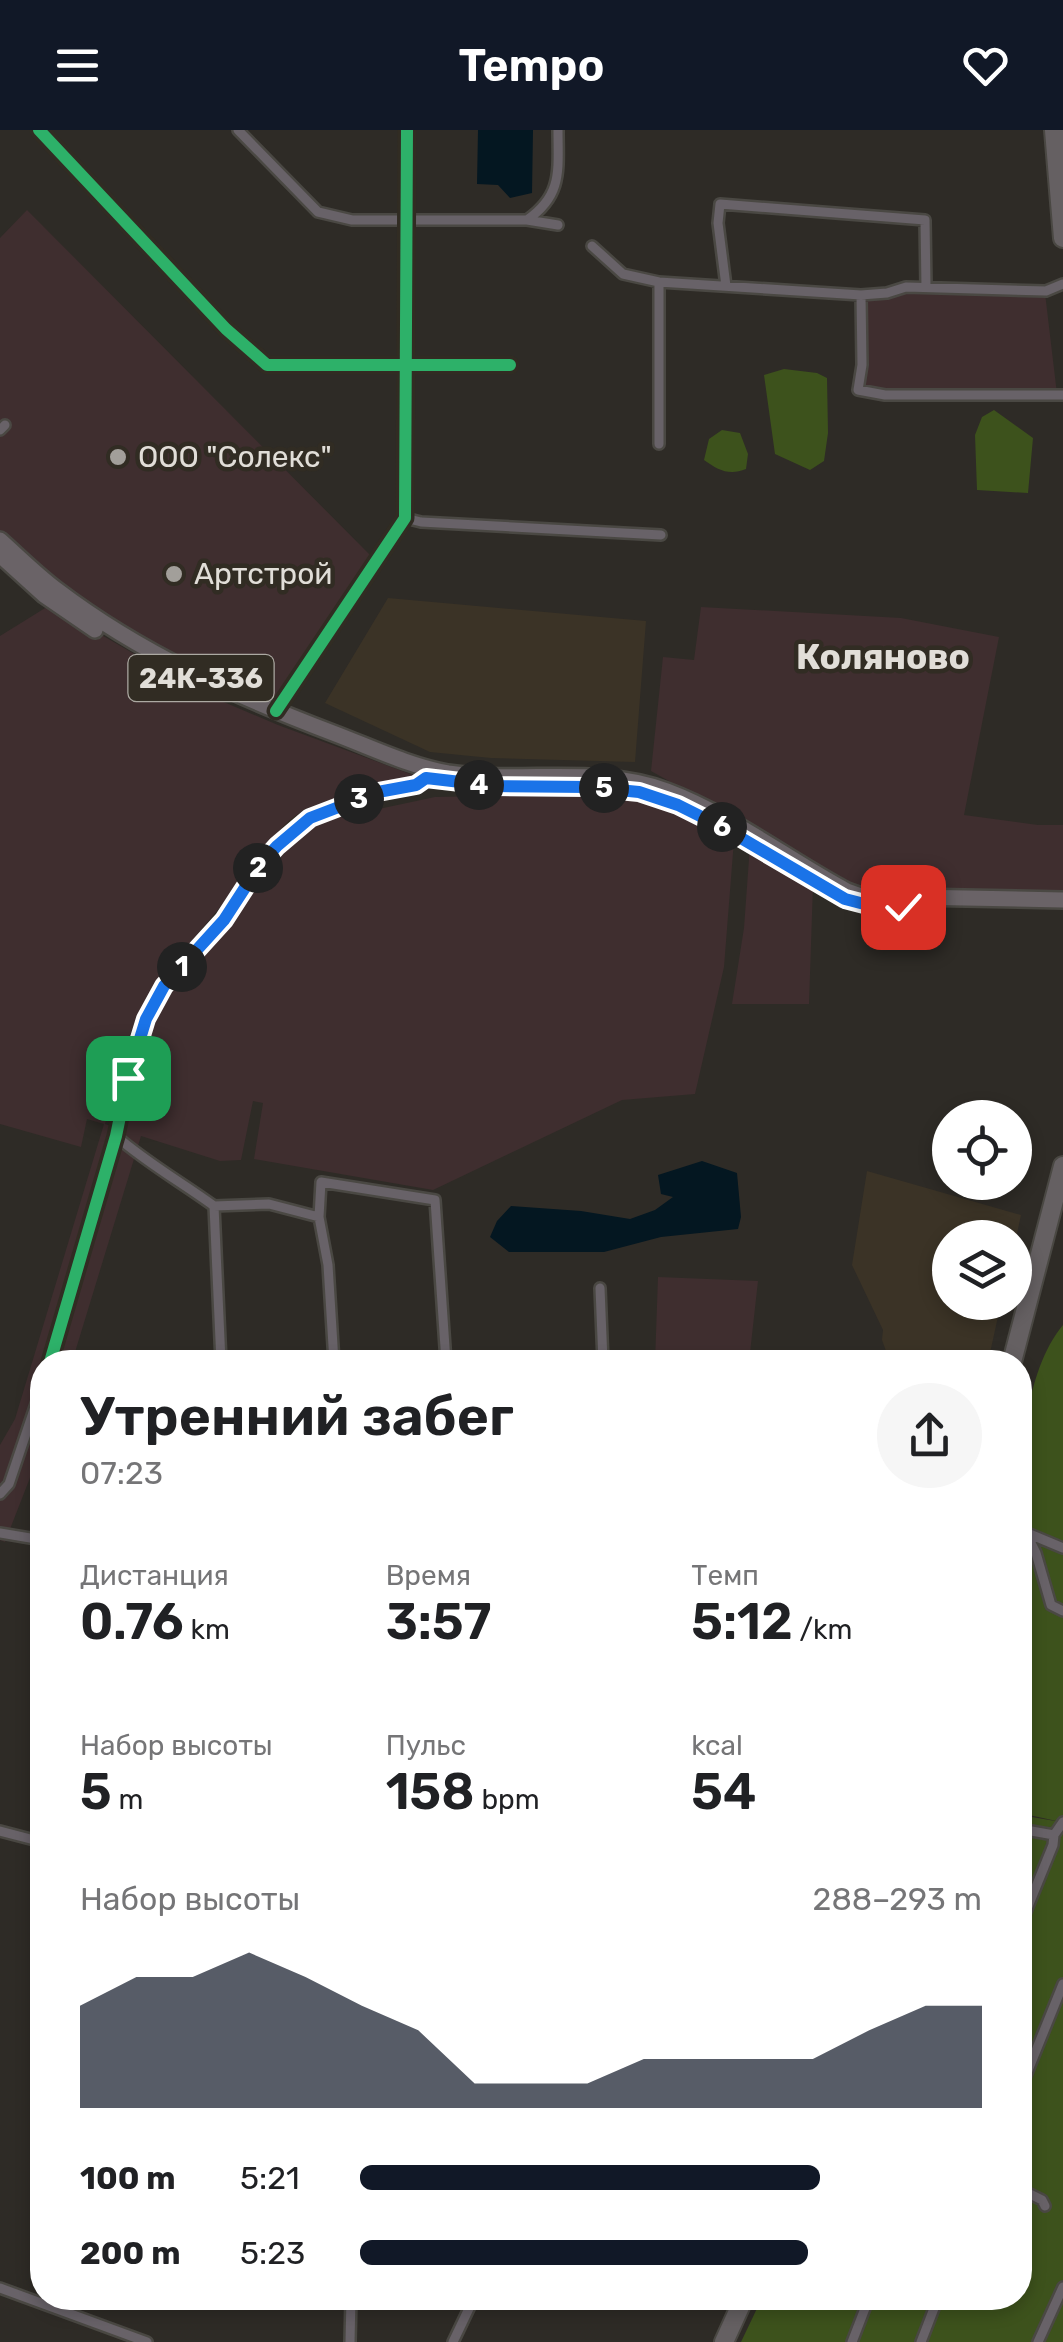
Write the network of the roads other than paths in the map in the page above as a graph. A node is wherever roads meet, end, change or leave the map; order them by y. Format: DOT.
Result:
graph roads {
  1 [pos="39,130"];
  2 [pos="238,130"];
  3 [pos="407,130"];
  4 [pos="558,130"];
  5 [pos="1054,130"];
  6 [pos="407,220"];
  7 [pos="528,220"];
  8 [pos="558,225"];
  9 [pos="1063,238"];
  10 [pos="592,246"];
  11 [pos="659,282"];
  12 [pos="1063,284"];
  13 [pos="726,286"];
  14 [pos="926,287"];
  15 [pos="861,295"];
  16 [pos="510,365"];
  17 [pos="406,366"];
  18 [pos="1063,395"];
  19 [pos="659,444"];
  20 [pos="405,518"];
  21 [pos="661,535"];
  22 [pos="0,540"];
  23 [pos="0,556"];
  24 [pos="276,711"];
  25 [pos="428,773"];
  26 [pos="1063,900"];
  27 [pos="1063,909"];
  28 [pos="116,1136"];
  29 [pos="1063,1166"];
  30 [pos="1063,1205"];
  31 [pos="214,1206"];
  32 [pos="319,1216"];
  33 [pos="600,1288"];
  34 [pos="54,1350"];
  35 [pos="220,1350"];
  36 [pos="333,1350"];
  37 [pos="445,1350"];
  38 [pos="603,1350"];
  39 [pos="1015,1350"];
  40 [pos="1025,1350"];
  41 [pos="30,1422"];
  42 [pos="0,1494"];
  43 [pos="0,1533"];
  44 [pos="1032,1535"];
  45 [pos="30,1538"];
  46 [pos="1032,1546"];
  47 [pos="1063,1548"];
  48 [pos="1063,1612"];
  49 [pos="1063,1822"];
  50 [pos="0,1830"];
  51 [pos="1032,1831"];
  52 [pos="1054,1835"];
  53 [pos="30,1839"];
  54 [pos="1032,1894"];
  55 [pos="1063,1984"];
  56 [pos="1032,2060"];
  57 [pos="1032,2195"];
  58 [pos="1045,2206"];
  59 [pos="1063,2287"];
  60 [pos="0,2288"];
  61 [pos="30,2299"];
  62 [pos="60,2310"];
  63 [pos="351,2310"];
  64 [pos="468,2310"];
  65 [pos="727,2310"];
  66 [pos="739,2310"];
  67 [pos="864,2310"];
  68 [pos="933,2310"];
  69 [pos="147,2342"];
  70 [pos="350,2342"];
  71 [pos="453,2342"];
  72 [pos="712,2342"];
  73 [pos="724,2342"];
  74 [pos="852,2342"];
  75 [pos="920,2342"];
  76 [pos="1038,2342"];
  1 -- 17 [label="street"];
  2 -- 6 [label="street"];
  3 -- 6 [label="street"];
  4 -- 7 [label="street"];
  5 -- 9 [label="highway"];
  6 -- 7 [label="street"];
  6 -- 17 [label="street"];
  7 -- 8 [label="street"];
  10 -- 11 [label="street"];
  11 -- 13 [label="street"];
  11 -- 19 [label="street"];
  12 -- 14 [label="street"];
  13 -- 14 [label="street"];
  13 -- 15 [label="street"];
  14 -- 15 [label="street"];
  15 -- 18 [label="street"];
  16 -- 17 [label="street"];
  17 -- 20 [label="street"];
  20 -- 21 [label="street"];
  20 -- 24 [label="street"];
  22 -- 24 [label="main road, 24К-336"];
  23 -- 25 [label="main road, 24К-336"];
  24 -- 25 [label="main road, 24К-336"];
  25 -- 26 [label="main road, 24К-336"];
  25 -- 27 [label="main road, 24К-336"];
  25 -- 28 [label="street"];
  28 -- 31 [label="street"];
  28 -- 34 [label="street"];
  29 -- 39 [label="highway"];
  30 -- 40 [label="highway"];
  31 -- 32 [label="street"];
  31 -- 35 [label="street"];
  32 -- 36 [label="street"];
  32 -- 37 [label="street"];
  33 -- 38 [label="street"];
  41 -- 42 [label="street"];
  43 -- 45 [label="street"];
  44 -- 47 [label="street"];
  46 -- 48 [label="street"];
  49 -- 52 [label="street"];
  50 -- 53 [label="street"];
  51 -- 52 [label="street"];
  52 -- 54 [label="street"];
  55 -- 56 [label="street"];
  57 -- 58 [label="street"];
  59 -- 76 [label="street"];
  60 -- 61 [label="street"];
  62 -- 69 [label="street"];
  63 -- 70 [label="street"];
  64 -- 71 [label="street"];
  65 -- 72 [label="highway"];
  66 -- 73 [label="highway"];
  67 -- 74 [label="street"];
  68 -- 75 [label="street"];
}
